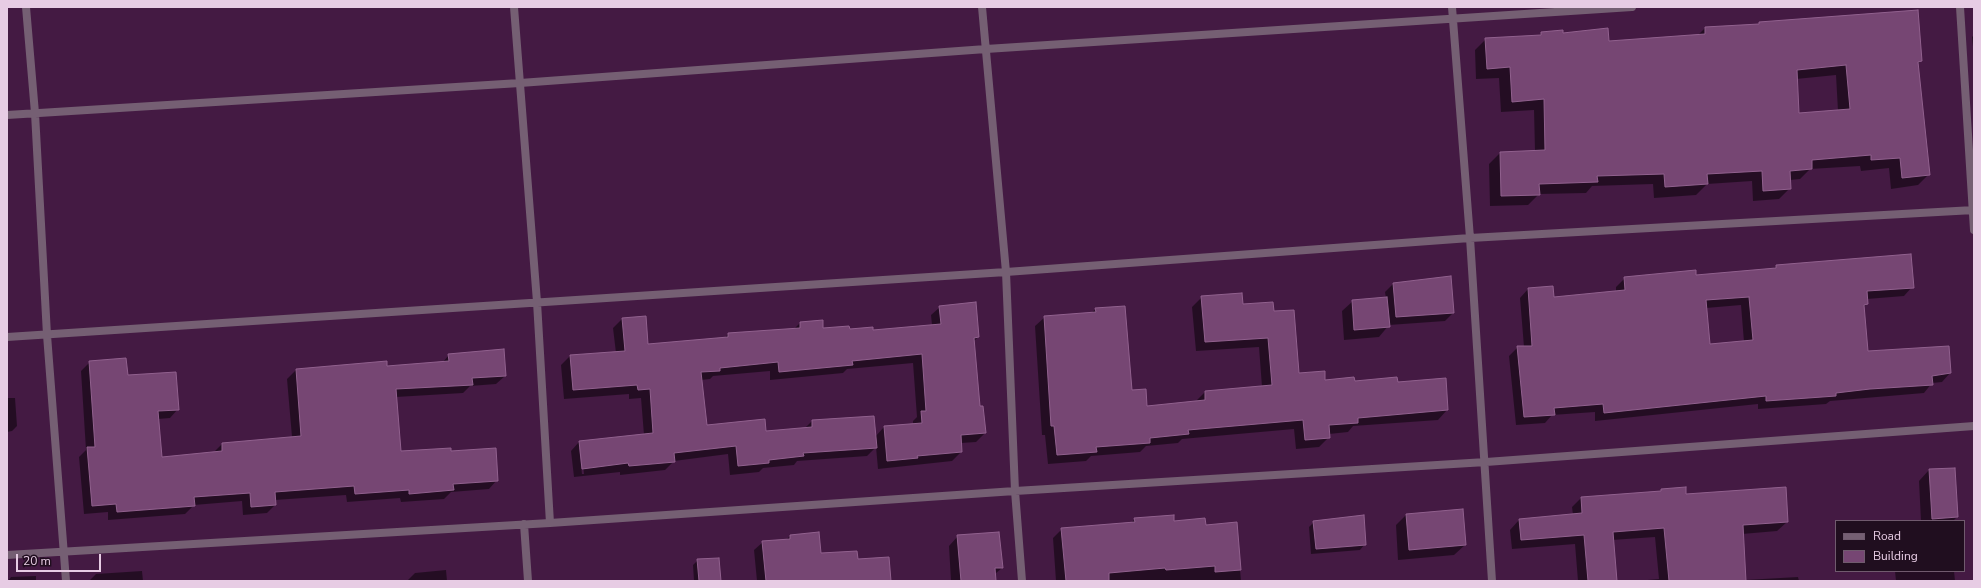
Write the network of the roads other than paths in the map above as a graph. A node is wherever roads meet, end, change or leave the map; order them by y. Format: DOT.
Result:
graph roads {
  1 [pos="26,7"];
  2 [pos="514,7"];
  3 [pos="982,7"];
  4 [pos="1452,7"];
  5 [pos="1632,7"];
  6 [pos="1960,7"];
  7 [pos="1453,18"];
  8 [pos="986,49"];
  9 [pos="520,83"];
  10 [pos="35,113"];
  11 [pos="7,115"];
  12 [pos="1973,210"];
  13 [pos="1974,230"];
  14 [pos="1470,238"];
  15 [pos="1006,272"];
  16 [pos="538,302"];
  17 [pos="47,335"];
  18 [pos="7,337"];
  19 [pos="1974,426"];
  20 [pos="1486,462"];
  21 [pos="1015,491"];
  22 [pos="550,523"];
  23 [pos="524,524"];
  24 [pos="64,550"];
  25 [pos="7,555"];
  26 [pos="66,581"];
  27 [pos="528,581"];
  28 [pos="1022,581"];
  29 [pos="1492,581"];
  1 -- 10 [label="street"];
  2 -- 9 [label="street"];
  3 -- 8 [label="street"];
  4 -- 7 [label="street"];
  5 -- 7 [label="street"];
  6 -- 12 [label="street"];
  7 -- 8 [label="street"];
  7 -- 14 [label="street"];
  8 -- 9 [label="street"];
  8 -- 15 [label="street"];
  9 -- 10 [label="street"];
  9 -- 16 [label="street"];
  10 -- 11 [label="street"];
  10 -- 17 [label="street"];
  12 -- 13 [label="street"];
  12 -- 14 [label="street"];
  14 -- 15 [label="street"];
  14 -- 20 [label="street"];
  15 -- 16 [label="street"];
  15 -- 21 [label="street"];
  16 -- 17 [label="street"];
  16 -- 22 [label="street"];
  17 -- 18 [label="street"];
  17 -- 24 [label="street"];
  19 -- 20 [label="street"];
  20 -- 21 [label="street"];
  20 -- 29 [label="street"];
  21 -- 22 [label="street"];
  21 -- 28 [label="street"];
  22 -- 23 [label="street"];
  23 -- 24 [label="street"];
  23 -- 27 [label="street"];
  24 -- 25 [label="street"];
  24 -- 26 [label="street"];
}
